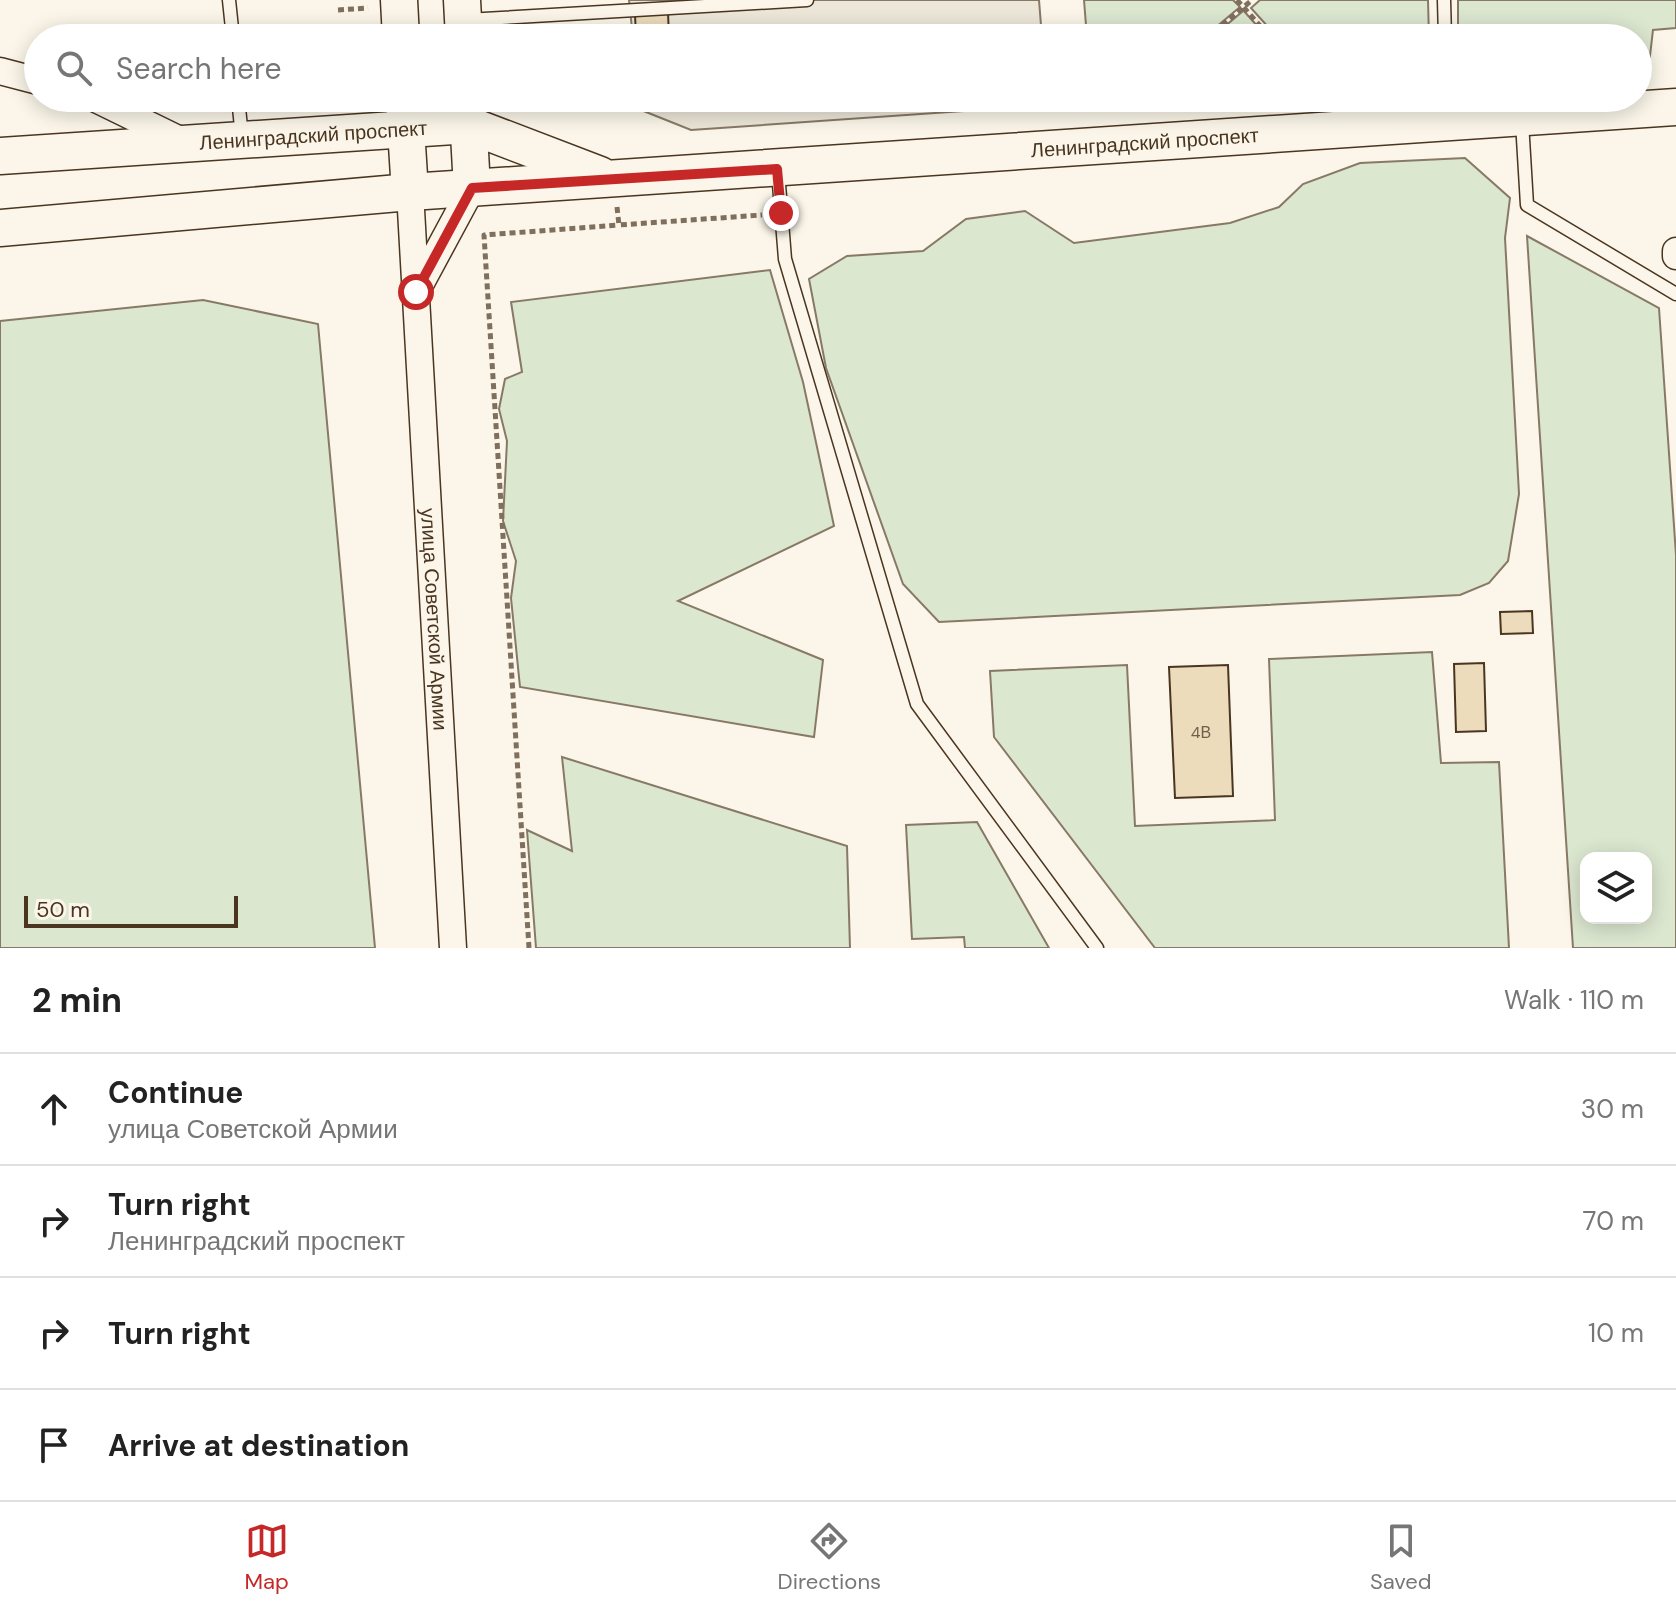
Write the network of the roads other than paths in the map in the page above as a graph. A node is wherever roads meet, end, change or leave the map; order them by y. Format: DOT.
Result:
graph roads {
  1 [pos="229,0"];
  2 [pos="399,0"];
  3 [pos="807,0"];
  4 [pos="1444,0"];
  5 [pos="463,19"];
  6 [pos="232,24"];
  7 [pos="400,24"];
  8 [pos="1445,24"];
  9 [pos="0,71"];
  10 [pos="24,77"];
  11 [pos="1676,107"];
  12 [pos="1652,108"];
  13 [pos="122,112"];
  14 [pos="239,112"];
  15 [pos="468,112"];
  16 [pos="1590,112"];
  17 [pos="405,113"];
  18 [pos="1521,116"];
  19 [pos="242,140"];
  20 [pos="187,144"];
  21 [pos="0,156"];
  22 [pos="777,169"];
  23 [pos="615,180"];
  24 [pos="472,188"];
  25 [pos="410,192"];
  26 [pos="0,228"];
  27 [pos="416,292"];
  28 [pos="1676,294"];
  29 [pos="453,948"];
  30 [pos="1097,948"];
  1 -- 6 [label="lane"];
  2 -- 7 [label="main road"];
  3 -- 5 [label="lane"];
  4 -- 8 [label="lane"];
  9 -- 10 [label="street"];
  11 -- 12 [label="main road, Ленинградский проспект"];
  13 -- 20 [label="street"];
  14 -- 19 [label="lane"];
  15 -- 17 [label="main road, Ленинградский проспект"];
  15 -- 23 [label="main road, Ленинградский проспект"];
  15 -- 24 [label="main road"];
  16 -- 18 [label="main road, Ленинградский проспект"];
  17 -- 19 [label="main road, Ленинградский проспект"];
  17 -- 25 [label="main road, улица Советской Армии"];
  18 -- 22 [label="main road, Ленинградский проспект"];
  18 -- 28 [label="lane"];
  19 -- 20 [label="main road, Ленинградский проспект"];
  20 -- 21 [label="main road, Ленинградский проспект"];
  22 -- 23 [label="main road, Ленинградский проспект"];
  22 -- 30 [label="lane"];
  23 -- 24 [label="main road, Ленинградский проспект"];
  24 -- 25 [label="main road, Ленинградский проспект"];
  24 -- 27 [label="street"];
  25 -- 26 [label="main road, Ленинградский проспект"];
  25 -- 27 [label="street, улица Советской Армии"];
  27 -- 29 [label="street, улица Советской Армии"];
}
